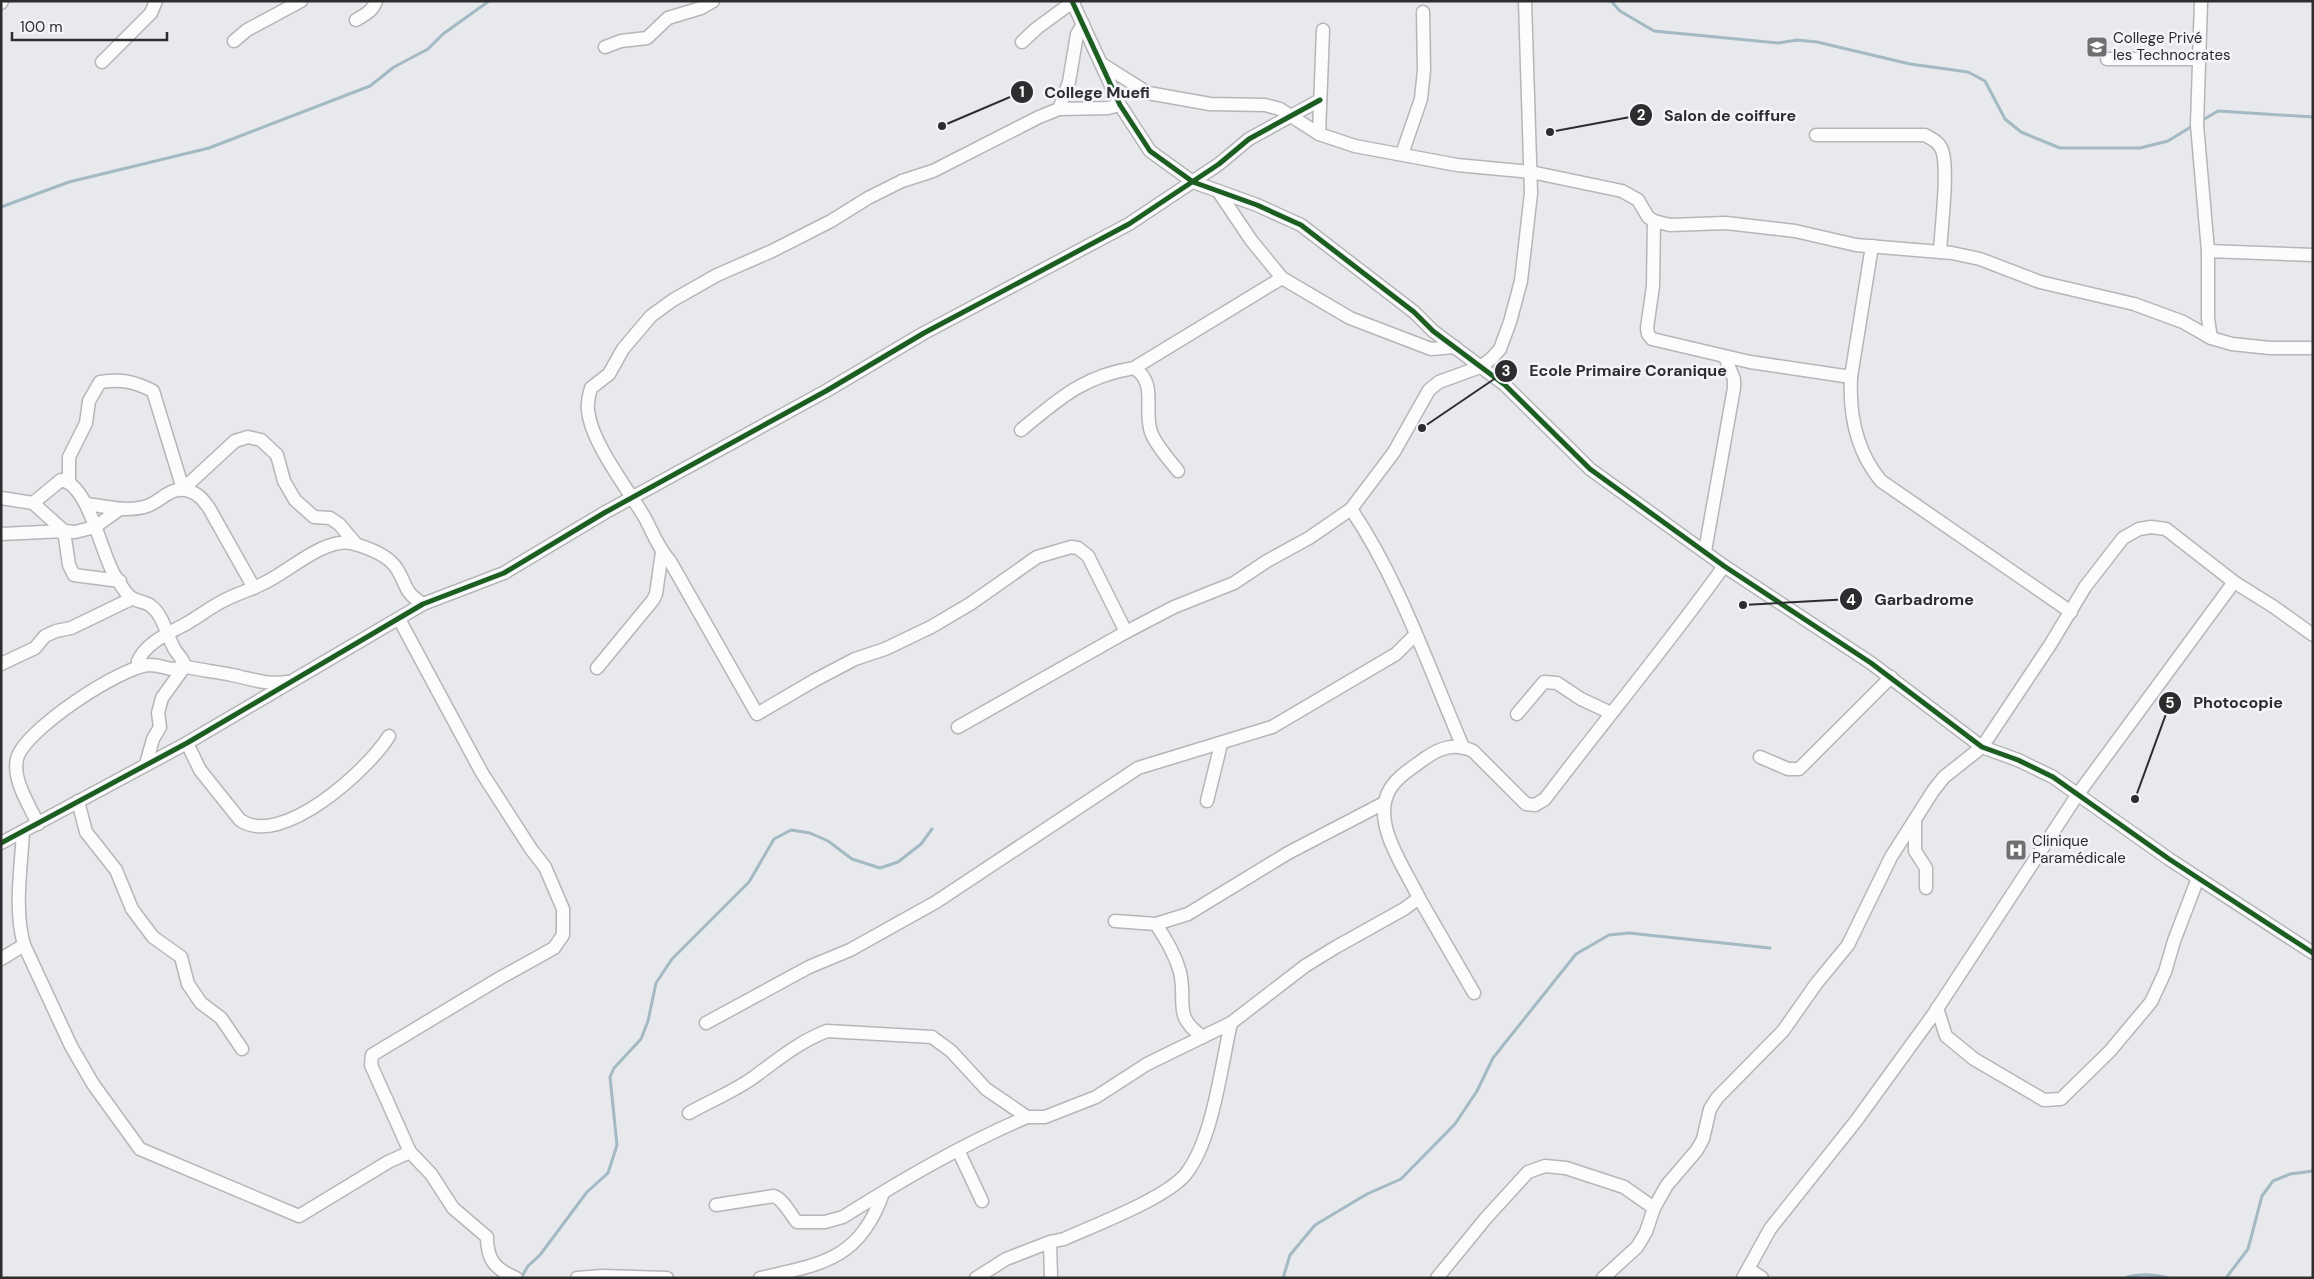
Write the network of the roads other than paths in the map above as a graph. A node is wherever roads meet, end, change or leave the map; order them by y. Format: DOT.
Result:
graph roads {
  1 [pos="156,1"];
  2 [pos="301,1"];
  3 [pos="376,1"];
  4 [pos="713,1"];
  5 [pos="1525,1"];
  6 [pos="2201,1"];
  7 [pos="1073,2"];
  8 [pos="1423,12"];
  9 [pos="356,20"];
  10 [pos="1083,24"];
  11 [pos="1323,30"];
  12 [pos="234,40"];
  13 [pos="1022,42"];
  14 [pos="605,47"];
  15 [pos="2107,59"];
  16 [pos="2198,59"];
  17 [pos="102,62"];
  18 [pos="1102,64"];
  19 [pos="1320,100"];
  20 [pos="1120,105"];
  21 [pos="1059,109"];
  22 [pos="1294,116"];
  23 [pos="1319,134"];
  24 [pos="1816,135"];
  25 [pos="1402,154"];
  26 [pos="1531,172"];
  27 [pos="1193,182"];
  28 [pos="1218,191"];
  29 [pos="1654,221"];
  30 [pos="1872,246"];
  31 [pos="2208,251"];
  32 [pos="1940,252"];
  33 [pos="2313,255"];
  34 [pos="1282,278"];
  35 [pos="2211,338"];
  36 [pos="1455,347"];
  37 [pos="2313,348"];
  38 [pos="1725,357"];
  39 [pos="1480,367"];
  40 [pos="1134,368"];
  41 [pos="1851,377"];
  42 [pos="1021,430"];
  43 [pos="1178,471"];
  44 [pos="70,481"];
  45 [pos="183,489"];
  46 [pos="1,498"];
  47 [pos="631,499"];
  48 [pos="33,504"];
  49 [pos="86,504"];
  50 [pos="120,509"];
  51 [pos="1351,509"];
  52 [pos="95,527"];
  53 [pos="64,531"];
  54 [pos="1,534"];
  55 [pos="356,544"];
  56 [pos="1704,551"];
  57 [pos="662,552"];
  58 [pos="1724,566"];
  59 [pos="120,581"];
  60 [pos="2234,582"];
  61 [pos="254,588"];
  62 [pos="131,599"];
  63 [pos="423,604"];
  64 [pos="2071,612"];
  65 [pos="399,619"];
  66 [pos="167,632"];
  67 [pos="1126,632"];
  68 [pos="1415,634"];
  69 [pos="2313,635"];
  70 [pos="1,664"];
  71 [pos="139,666"];
  72 [pos="185,666"];
  73 [pos="597,668"];
  74 [pos="1891,677"];
  75 [pos="292,682"];
  76 [pos="1610,713"];
  77 [pos="1517,714"];
  78 [pos="958,727"];
  79 [pos="389,736"];
  80 [pos="187,743"];
  81 [pos="1221,744"];
  82 [pos="1463,747"];
  83 [pos="1982,747"];
  84 [pos="1760,757"];
  85 [pos="146,764"];
  86 [pos="2078,794"];
  87 [pos="1208,800"];
  88 [pos="78,802"];
  89 [pos="1384,802"];
  90 [pos="1915,821"];
  91 [pos="38,824"];
  92 [pos="23,832"];
  93 [pos="1,843"];
  94 [pos="2198,878"];
  95 [pos="1926,888"];
  96 [pos="1419,898"];
  97 [pos="1115,921"];
  98 [pos="1156,924"];
  99 [pos="24,945"];
  100 [pos="2313,953"];
  101 [pos="1,959"];
  102 [pos="1474,993"];
  103 [pos="1937,1008"];
  104 [pos="706,1023"];
  105 [pos="1231,1023"];
  106 [pos="1203,1037"];
  107 [pos="242,1049"];
  108 [pos="689,1113"];
  109 [pos="1027,1117"];
  110 [pos="958,1150"];
  111 [pos="410,1152"];
  112 [pos="883,1193"];
  113 [pos="982,1201"];
  114 [pos="716,1205"];
  115 [pos="1654,1208"];
  116 [pos="1050,1242"];
  117 [pos="1746,1274"];
  118 [pos="516,1278"];
  119 [pos="577,1278"];
  120 [pos="667,1278"];
  121 [pos="760,1278"];
  122 [pos="976,1278"];
  123 [pos="1051,1278"];
  124 [pos="1437,1278"];
  125 [pos="1603,1278"];
  126 [pos="1762,1278"];
  1 -- 17 [label="street"];
  2 -- 12 [label="street"];
  3 -- 9 [label="street"];
  4 -- 14 [label="street"];
  5 -- 26 [label="street"];
  6 -- 16 [label="street"];
  7 -- 10 [label="street"];
  7 -- 13 [label="street"];
  8 -- 25 [label="street"];
  10 -- 18 [label="street"];
  10 -- 21 [label="street"];
  11 -- 19 [label="street"];
  15 -- 16 [label="street"];
  16 -- 31 [label="street"];
  18 -- 20 [label="street"];
  18 -- 22 [label="street"];
  19 -- 22 [label="street"];
  19 -- 23 [label="street"];
  20 -- 21 [label="street"];
  20 -- 27 [label="street"];
  21 -- 47 [label="street"];
  22 -- 23 [label="street"];
  22 -- 27 [label="street"];
  23 -- 25 [label="street"];
  24 -- 32 [label="street"];
  25 -- 26 [label="street"];
  26 -- 29 [label="street"];
  26 -- 39 [label="street"];
  27 -- 28 [label="street"];
  27 -- 47 [label="street"];
  28 -- 34 [label="street"];
  28 -- 36 [label="street"];
  29 -- 30 [label="street"];
  29 -- 38 [label="street"];
  30 -- 32 [label="street"];
  30 -- 41 [label="street"];
  31 -- 33 [label="street"];
  31 -- 35 [label="street"];
  32 -- 35 [label="street"];
  34 -- 36 [label="street"];
  34 -- 40 [label="street"];
  35 -- 37 [label="street"];
  36 -- 39 [label="street"];
  38 -- 41 [label="street"];
  38 -- 56 [label="street"];
  39 -- 51 [label="street"];
  39 -- 56 [label="street"];
  40 -- 42 [label="street"];
  40 -- 43 [label="street"];
  41 -- 64 [label="street"];
  44 -- 45 [label="street"];
  44 -- 48 [label="street"];
  44 -- 49 [label="street"];
  45 -- 50 [label="street"];
  45 -- 55 [label="street"];
  45 -- 61 [label="street"];
  46 -- 48 [label="street"];
  47 -- 57 [label="street"];
  47 -- 63 [label="street"];
  48 -- 53 [label="street"];
  49 -- 50 [label="street"];
  49 -- 52 [label="street"];
  50 -- 52 [label="street"];
  51 -- 67 [label="street"];
  51 -- 68 [label="street"];
  52 -- 53 [label="street"];
  52 -- 59 [label="street"];
  53 -- 54 [label="street"];
  53 -- 59 [label="street"];
  55 -- 61 [label="street"];
  55 -- 63 [label="street"];
  56 -- 58 [label="street"];
  57 -- 67 [label="street"];
  57 -- 73 [label="street"];
  58 -- 74 [label="street"];
  58 -- 76 [label="street"];
  59 -- 62 [label="street"];
  60 -- 64 [label="street"];
  60 -- 69 [label="street"];
  60 -- 86 [label="street"];
  61 -- 66 [label="street"];
  62 -- 66 [label="street"];
  62 -- 70 [label="street"];
  63 -- 65 [label="street"];
  64 -- 83 [label="street"];
  65 -- 75 [label="street"];
  65 -- 111 [label="street"];
  66 -- 71 [label="street"];
  66 -- 72 [label="street"];
  67 -- 78 [label="street"];
  68 -- 81 [label="street"];
  68 -- 82 [label="street"];
  71 -- 72 [label="street"];
  71 -- 91 [label="street"];
  72 -- 75 [label="street"];
  72 -- 85 [label="street"];
  74 -- 83 [label="street"];
  74 -- 84 [label="street"];
  75 -- 80 [label="street"];
  76 -- 77 [label="street"];
  76 -- 82 [label="street"];
  79 -- 80 [label="street"];
  80 -- 85 [label="street"];
  81 -- 87 [label="street"];
  81 -- 104 [label="street"];
  82 -- 89 [label="street"];
  83 -- 86 [label="street"];
  83 -- 90 [label="street"];
  85 -- 88 [label="street"];
  86 -- 94 [label="street"];
  86 -- 103 [label="street"];
  88 -- 91 [label="street"];
  88 -- 107 [label="street"];
  89 -- 96 [label="street"];
  89 -- 98 [label="street"];
  90 -- 95 [label="street"];
  90 -- 115 [label="street"];
  91 -- 92 [label="street"];
  92 -- 93 [label="street"];
  92 -- 99 [label="street"];
  94 -- 100 [label="street"];
  94 -- 103 [label="street"];
  96 -- 102 [label="street"];
  96 -- 105 [label="street"];
  97 -- 98 [label="street"];
  98 -- 106 [label="street"];
  99 -- 101 [label="street"];
  99 -- 111 [label="street"];
  103 -- 117 [label="street"];
  105 -- 106 [label="street"];
  105 -- 116 [label="street"];
  106 -- 109 [label="street"];
  108 -- 109 [label="street"];
  109 -- 110 [label="street"];
  110 -- 112 [label="street"];
  110 -- 113 [label="street"];
  111 -- 118 [label="street"];
  112 -- 114 [label="street"];
  112 -- 121 [label="street"];
  115 -- 124 [label="street"];
  115 -- 125 [label="street"];
  116 -- 122 [label="street"];
  116 -- 123 [label="street"];
  117 -- 126 [label="street"];
  119 -- 120 [label="street"];
}
